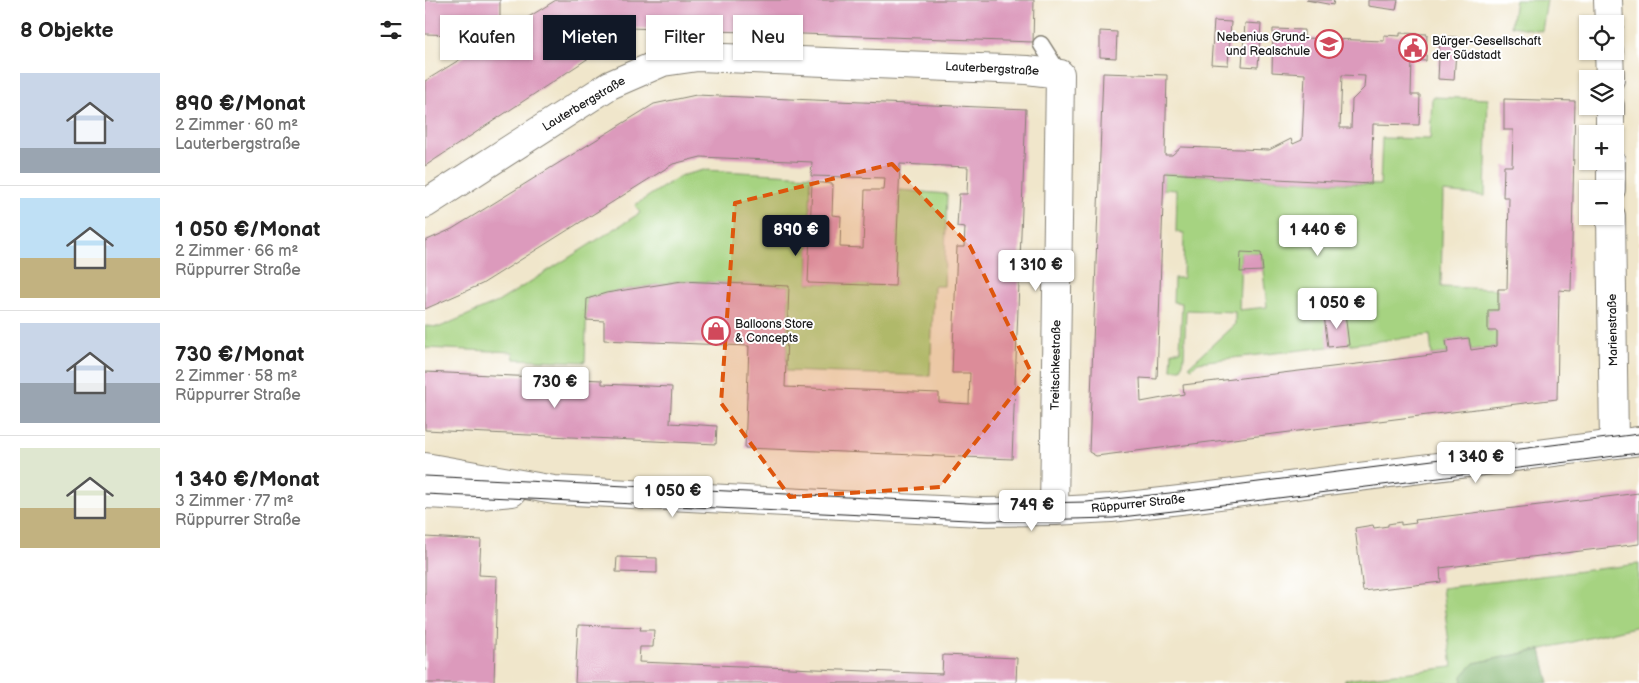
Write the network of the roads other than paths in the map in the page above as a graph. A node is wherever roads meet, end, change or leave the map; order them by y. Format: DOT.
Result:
graph roads {
  1 [pos="1608,0"];
  2 [pos="1609,15"];
  3 [pos="1041,44"];
  4 [pos="1060,74"];
  5 [pos="425,204"];
  6 [pos="1612,225"];
  7 [pos="1626,443"];
  8 [pos="425,467"];
  9 [pos="543,489"];
  10 [pos="425,494"];
  11 [pos="1054,511"];
  1 -- 2 [label="street"];
  3 -- 4 [label="lane"];
  4 -- 5 [label="street, Lauterbergstraße"];
  4 -- 11 [label="street, Treitschkestraße"];
  6 -- 7 [label="street, Marienstraße"];
  7 -- 11 [label="street, Rüppurrer Straße"];
  8 -- 9 [label="street, Rüppurrer Straße"];
  9 -- 10 [label="street, Rüppurrer Straße"];
  9 -- 11 [label="street, Rüppurrer Straße"];
}
